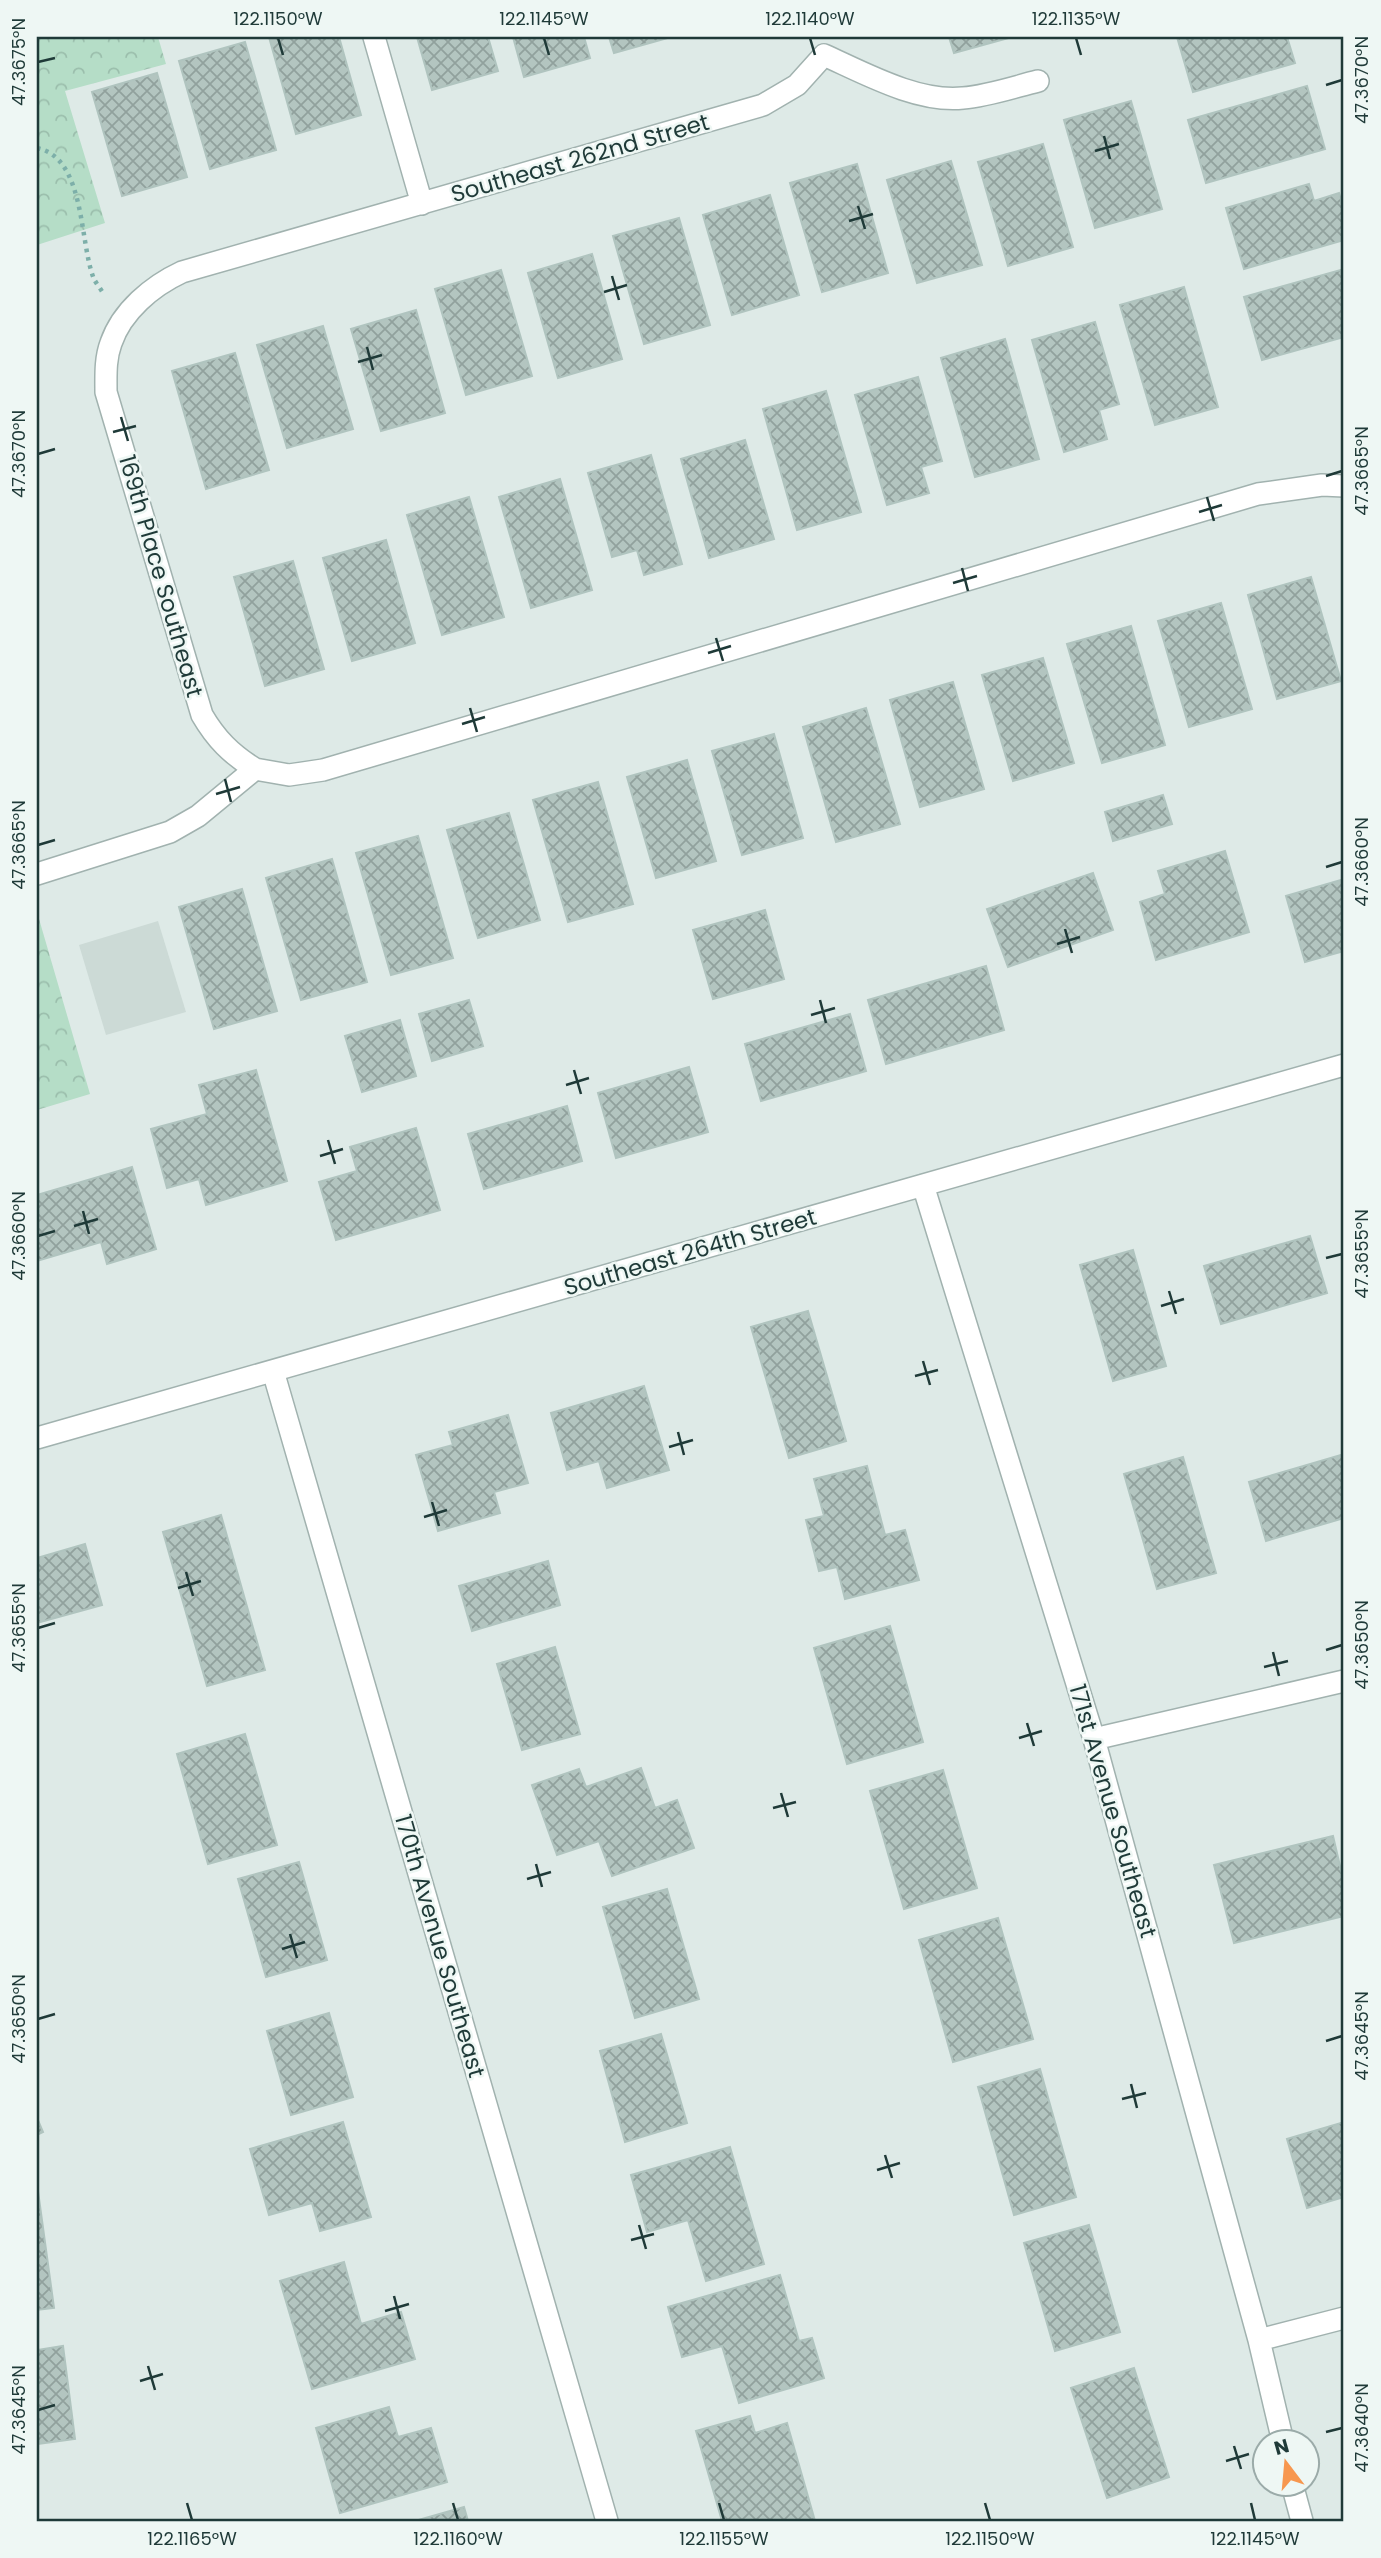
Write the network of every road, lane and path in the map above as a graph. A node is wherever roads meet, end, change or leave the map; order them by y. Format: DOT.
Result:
graph roads {
  1 [pos="374,37"];
  2 [pos="827,46"];
  3 [pos="1038,81"];
  4 [pos="37,148"];
  5 [pos="422,204"];
  6 [pos="122,323"];
  7 [pos="1344,486"];
  8 [pos="255,769"];
  9 [pos="37,874"];
  10 [pos="1344,1065"];
  11 [pos="923,1185"];
  12 [pos="273,1371"];
  13 [pos="37,1438"];
  14 [pos="1344,1681"];
  15 [pos="1094,1739"];
  16 [pos="1344,2318"];
  17 [pos="1259,2340"];
  18 [pos="1280,2428"];
  19 [pos="1296,2498"];
  20 [pos="607,2521"];
  21 [pos="1302,2521"];
  1 -- 5 [label="street"];
  2 -- 3 [label="street, Southeast 262nd Street"];
  2 -- 5 [label="street, Southeast 262nd Street"];
  4 -- 6 [label="path"];
  5 -- 6 [label="street, Southeast 262nd Street"];
  6 -- 8 [label="street, 169th Place Southeast"];
  7 -- 8 [label="street"];
  8 -- 9 [label="street"];
  10 -- 11 [label="street, Southeast 264th Street"];
  11 -- 12 [label="street, Southeast 264th Street"];
  11 -- 15 [label="street, 171st Avenue Southeast"];
  12 -- 13 [label="street, Southeast 264th Street"];
  12 -- 20 [label="street, 170th Avenue Southeast"];
  14 -- 15 [label="street"];
  15 -- 17 [label="street, 171st Avenue Southeast"];
  16 -- 17 [label="street"];
  17 -- 18 [label="street, 171st Avenue Southeast"];
  19 -- 21 [label="street"];
}
